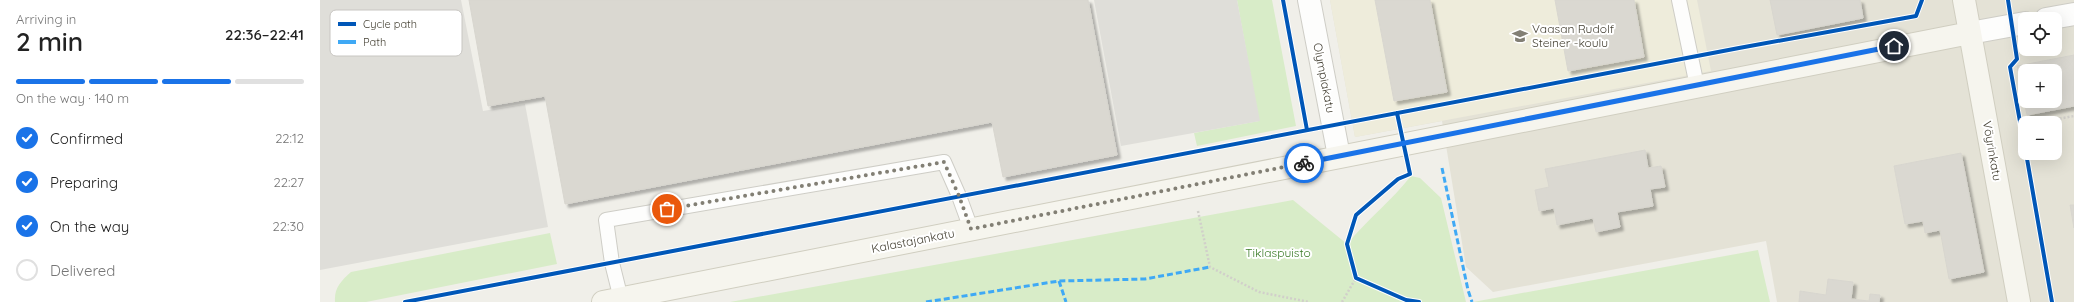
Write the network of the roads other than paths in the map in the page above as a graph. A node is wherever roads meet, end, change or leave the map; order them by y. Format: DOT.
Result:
graph roads {
  1 [pos="1309,0"];
  2 [pos="1679,0"];
  3 [pos="1964,0"];
  4 [pos="2074,14"];
  5 [pos="2062,16"];
  6 [pos="2018,24"];
  7 [pos="1970,33"];
  8 [pos="1697,86"];
  9 [pos="1338,156"];
  10 [pos="971,229"];
  11 [pos="664,296"];
  12 [pos="612,300"];
  13 [pos="2019,302"];
  1 -- 9 [label="street, Olympiakatu"];
  2 -- 8 [label="lane"];
  3 -- 7 [label="street, Vöyrinkatu"];
  4 -- 5 [label="street"];
  6 -- 7 [label="street, Kalastajankatu"];
  7 -- 8 [label="street, Kalastajankatu"];
  7 -- 13 [label="street, Vöyrinkatu"];
  8 -- 9 [label="street, Kalastajankatu"];
  9 -- 10 [label="street, Kalastajankatu"];
  10 -- 11 [label="street, Kalastajankatu"];
  10 -- 12 [label="lane"];
  11 -- 12 [label="street, Kalastajankatu"];
}
